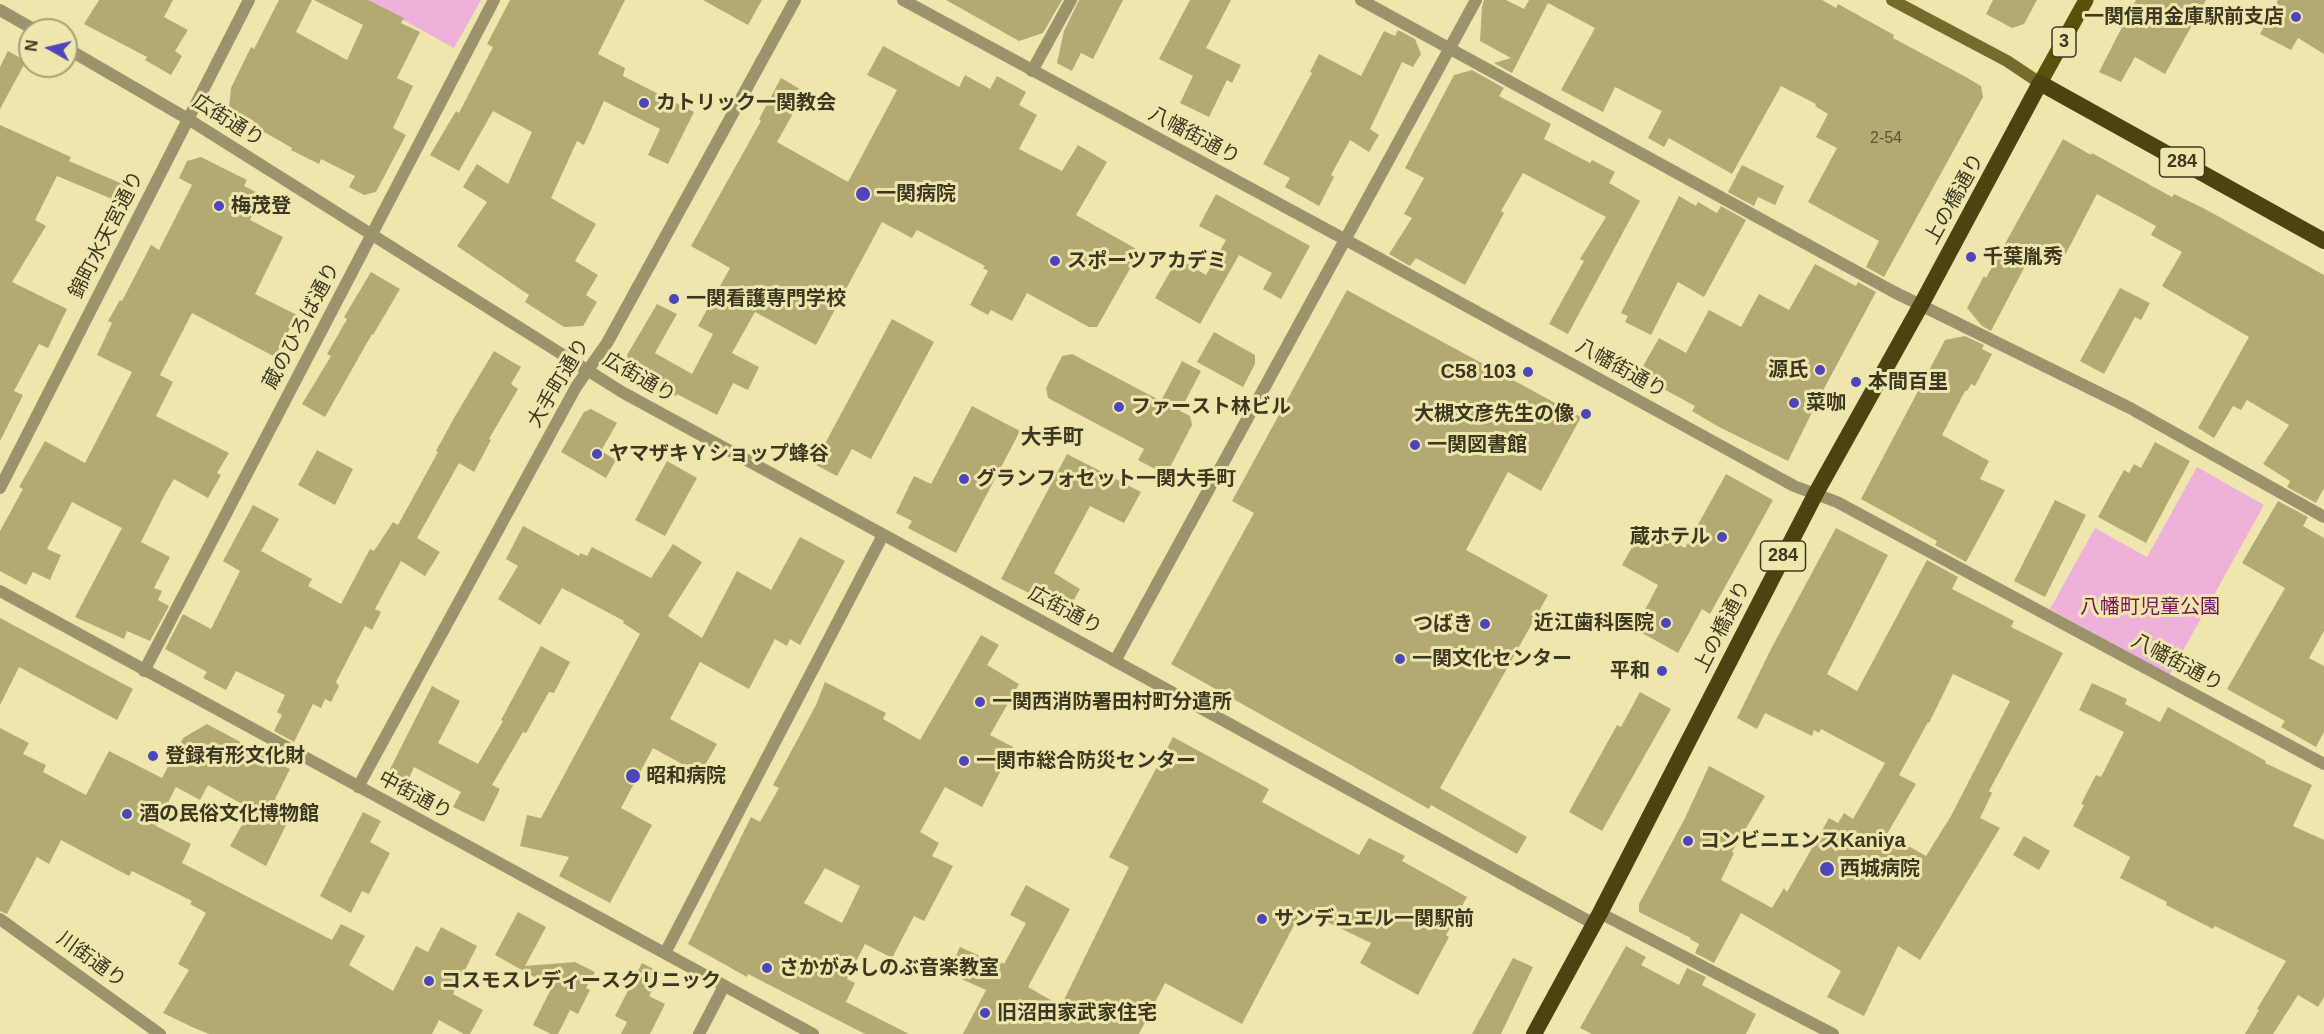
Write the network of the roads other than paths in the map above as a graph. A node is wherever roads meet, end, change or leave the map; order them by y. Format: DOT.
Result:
graph roads {
  1 [pos="249,0"];
  2 [pos="494,0"];
  3 [pos="795,0"];
  4 [pos="903,0"];
  5 [pos="1071,0"];
  6 [pos="1361,0"];
  7 [pos="1476,0"];
  8 [pos="1892,0"];
  9 [pos="2086,0"];
  10 [pos="0,10"];
  11 [pos="18,20"];
  12 [pos="1450,47"];
  13 [pos="78,55"];
  14 [pos="1032,71"];
  15 [pos="2040,83"];
  16 [pos="188,119"];
  17 [pos="372,234"];
  18 [pos="1346,240"];
  19 [pos="2324,241"];
  20 [pos="1921,305"];
  21 [pos="588,371"];
  22 [pos="0,488"];
  23 [pos="1816,493"];
  24 [pos="2324,517"];
  25 [pos="883,535"];
  26 [pos="0,591"];
  27 [pos="1115,661"];
  28 [pos="144,671"];
  29 [pos="2324,764"];
  30 [pos="358,788"];
  31 [pos="0,919"];
  32 [pos="1597,919"];
  33 [pos="665,953"];
  34 [pos="724,986"];
  35 [pos="160,1034"];
  36 [pos="699,1034"];
  37 [pos="813,1034"];
  38 [pos="1534,1034"];
  39 [pos="1833,1034"];
  1 -- 16 [label="street, 錦町水天宮通り"];
  2 -- 17 [label="street, 蔵のひろば通り"];
  3 -- 21 [label="street, 大手町通り"];
  4 -- 14 [label="street, 八幡街通り"];
  5 -- 14 [label="street"];
  6 -- 12 [label="street"];
  7 -- 12 [label="street"];
  8 -- 15 [label="main road"];
  9 -- 15 [label="main road, 3"];
  10 -- 11 [label="street"];
  12 -- 18 [label="street"];
  12 -- 20 [label="street"];
  13 -- 16 [label="street, 広街通り"];
  14 -- 18 [label="street, 八幡街通り"];
  15 -- 19 [label="highway, 284"];
  15 -- 20 [label="highway, 上の橋通り / 284"];
  16 -- 17 [label="street, 広街通り"];
  16 -- 22 [label="street, 錦町水天宮通り"];
  17 -- 21 [label="street, 広街通り"];
  17 -- 28 [label="street, 蔵のひろば通り"];
  18 -- 23 [label="street, 八幡街通り"];
  18 -- 27 [label="street"];
  20 -- 23 [label="highway, 上の橋通り / 284"];
  20 -- 24 [label="street"];
  21 -- 25 [label="street, 広街通り"];
  21 -- 30 [label="street, 大手町通り"];
  23 -- 29 [label="street, 八幡街通り"];
  23 -- 32 [label="highway, 上の橋通り / 284"];
  25 -- 27 [label="street, 広街通り"];
  25 -- 33 [label="street"];
  26 -- 28 [label="street, 中街通り"];
  27 -- 32 [label="street, 広街通り"];
  28 -- 30 [label="street, 中街通り"];
  30 -- 33 [label="street, 中街通り"];
  31 -- 35 [label="street, 川街通り"];
  32 -- 38 [label="highway, 上の橋通り / 284"];
  32 -- 39 [label="street, 広街通り"];
  33 -- 34 [label="street, 中街通り"];
  34 -- 36 [label="street"];
  34 -- 37 [label="street, 中街通り"];
}
